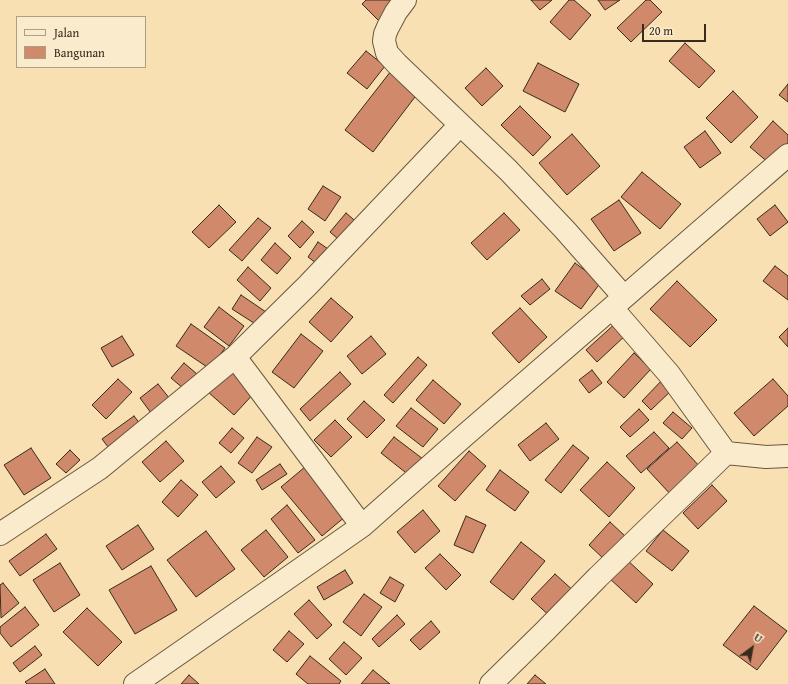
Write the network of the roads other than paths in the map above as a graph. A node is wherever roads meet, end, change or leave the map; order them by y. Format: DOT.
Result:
graph roads {
  1 [pos="405,0"];
  2 [pos="460,124"];
  3 [pos="788,156"];
  4 [pos="618,302"];
  5 [pos="235,357"];
  6 [pos="726,453"];
  7 [pos="788,456"];
  8 [pos="362,526"];
  9 [pos="0,534"];
  10 [pos="134,684"];
  11 [pos="491,684"];
  1 -- 2 [label="street"];
  2 -- 4 [label="street"];
  2 -- 5 [label="street"];
  3 -- 4 [label="street"];
  4 -- 6 [label="street"];
  4 -- 8 [label="street"];
  5 -- 8 [label="street"];
  5 -- 9 [label="street"];
  6 -- 7 [label="street"];
  6 -- 11 [label="street"];
  8 -- 10 [label="street"];
}
